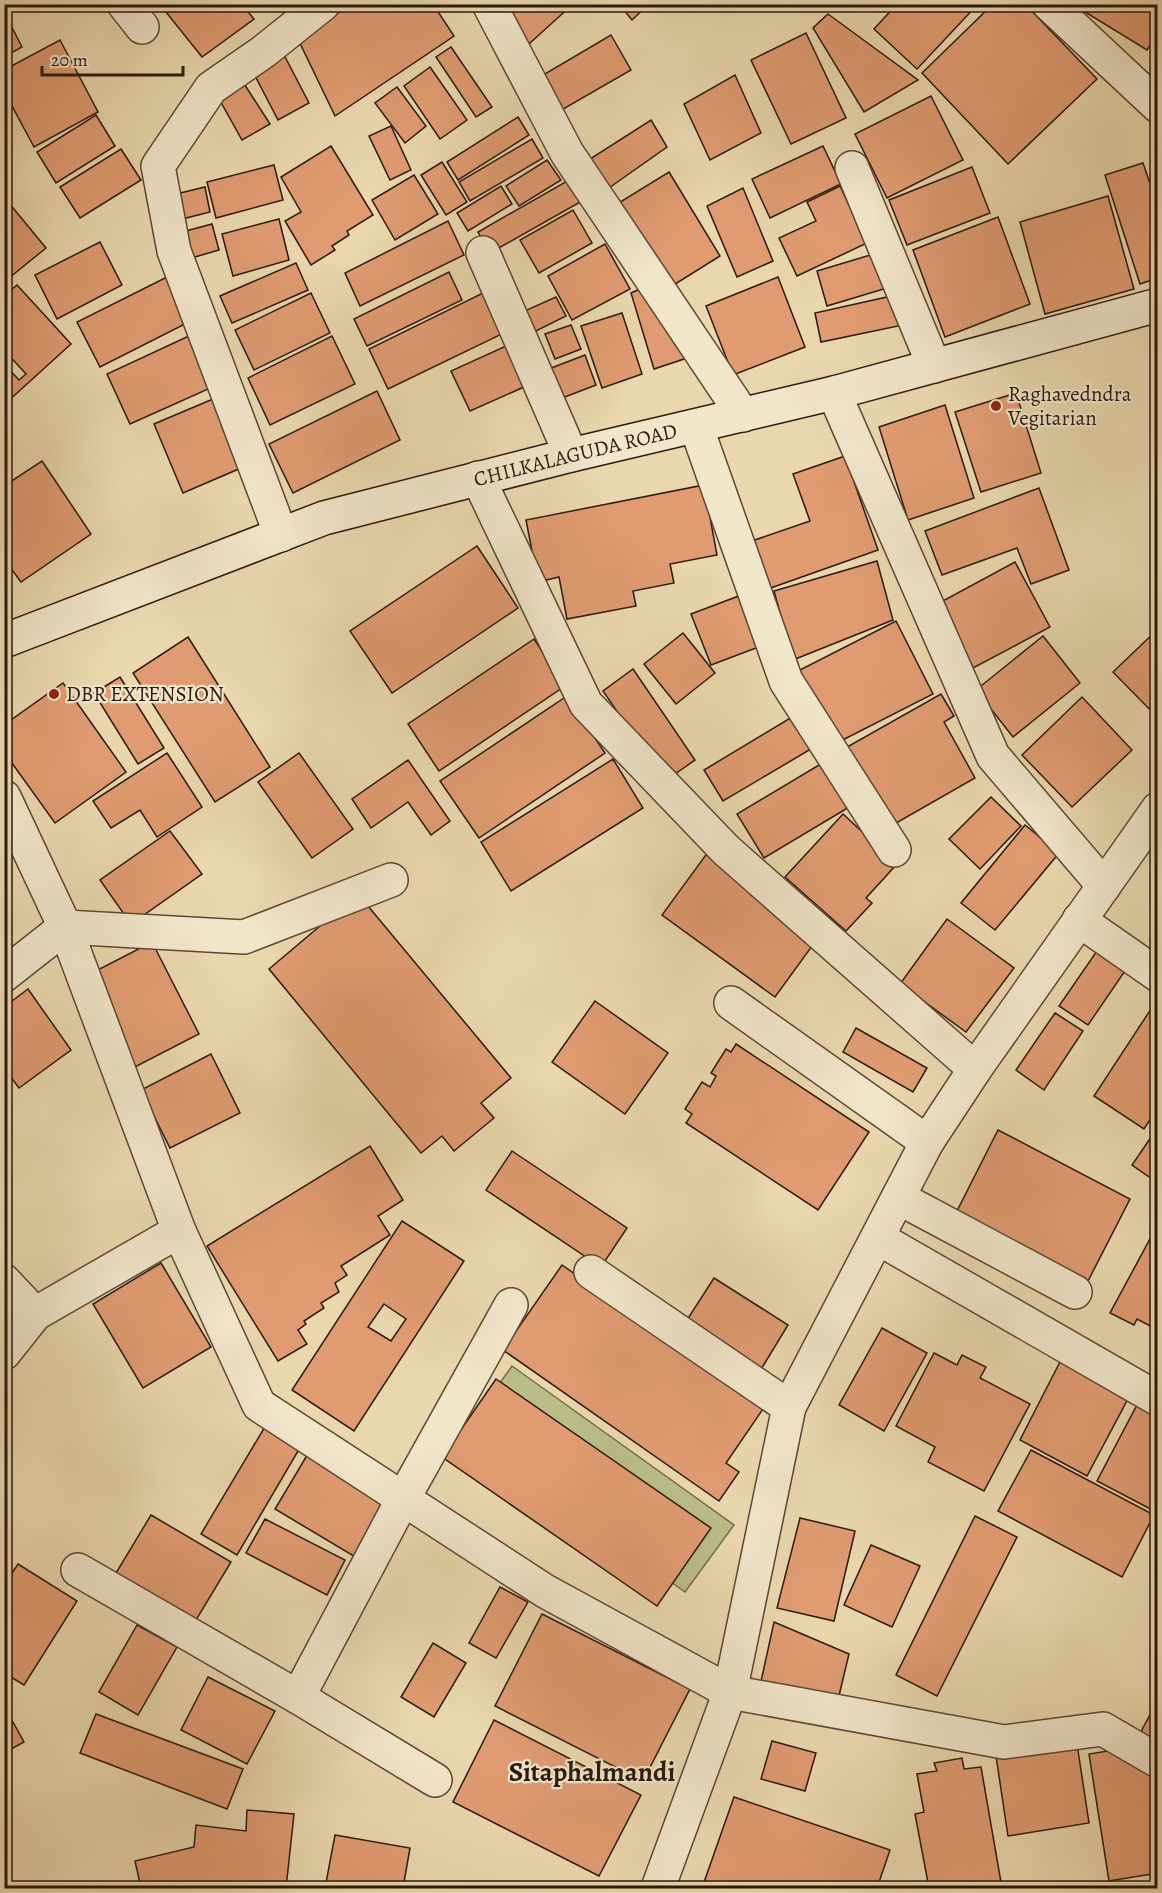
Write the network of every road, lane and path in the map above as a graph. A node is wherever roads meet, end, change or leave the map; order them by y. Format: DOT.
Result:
graph roads {
  1 [pos="323,4"];
  2 [pos="489,4"];
  3 [pos="1049,4"];
  4 [pos="1158,106"];
  5 [pos="852,168"];
  6 [pos="483,254"];
  7 [pos="1158,305"];
  8 [pos="934,366"];
  9 [pos="834,393"];
  10 [pos="743,415"];
  11 [pos="696,426"];
  12 [pos="572,455"];
  13 [pos="478,478"];
  14 [pos="281,535"];
  15 [pos="4,641"];
  16 [pos="4,797"];
  17 [pos="1158,809"];
  18 [pos="894,850"];
  19 [pos="391,880"];
  20 [pos="1104,886"];
  21 [pos="1079,920"];
  22 [pos="65,927"];
  23 [pos="4,975"];
  24 [pos="1158,975"];
  25 [pos="731,1003"];
  26 [pos="975,1069"];
  27 [pos="927,1142"];
  28 [pos="898,1198"];
  29 [pos="179,1231"];
  30 [pos="878,1238"];
  31 [pos="591,1272"];
  32 [pos="4,1281"];
  33 [pos="1074,1292"];
  34 [pos="511,1305"];
  35 [pos="35,1314"];
  36 [pos="4,1353"];
  37 [pos="1158,1399"];
  38 [pos="789,1407"];
  39 [pos="403,1499"];
  40 [pos="78,1570"];
  41 [pos="730,1692"];
  42 [pos="298,1697"];
  43 [pos="1158,1761"];
  44 [pos="435,1780"];
  45 [pos="658,1888"];
  1 -- 14 [label="street"];
  2 -- 10 [label="street"];
  3 -- 4 [label="street"];
  5 -- 8 [label="street"];
  6 -- 12 [label="street"];
  7 -- 8 [label="street, CHILKALAGUDA ROAD"];
  8 -- 9 [label="street, CHILKALAGUDA ROAD"];
  9 -- 10 [label="street, CHILKALAGUDA ROAD"];
  9 -- 20 [label="street"];
  10 -- 11 [label="street, CHILKALAGUDA ROAD"];
  11 -- 12 [label="street, CHILKALAGUDA ROAD"];
  11 -- 18 [label="street"];
  12 -- 13 [label="street, CHILKALAGUDA ROAD"];
  13 -- 14 [label="street, CHILKALAGUDA ROAD"];
  13 -- 26 [label="street"];
  14 -- 15 [label="street, CHILKALAGUDA ROAD"];
  16 -- 22 [label="street"];
  17 -- 20 [label="street"];
  19 -- 22 [label="street"];
  20 -- 21 [label="street"];
  21 -- 24 [label="street"];
  21 -- 26 [label="street"];
  22 -- 23 [label="street"];
  22 -- 29 [label="street"];
  25 -- 27 [label="street"];
  26 -- 27 [label="street"];
  27 -- 28 [label="street"];
  28 -- 30 [label="street"];
  28 -- 33 [label="street"];
  29 -- 35 [label="street"];
  29 -- 39 [label="street"];
  30 -- 37 [label="street"];
  30 -- 38 [label="street"];
  31 -- 38 [label="street"];
  32 -- 35 [label="street"];
  34 -- 39 [label="street"];
  35 -- 36 [label="street"];
  38 -- 41 [label="street"];
  39 -- 41 [label="street"];
  39 -- 42 [label="street"];
  40 -- 42 [label="street"];
  41 -- 43 [label="street"];
  41 -- 45 [label="street"];
  42 -- 44 [label="street"];
}
